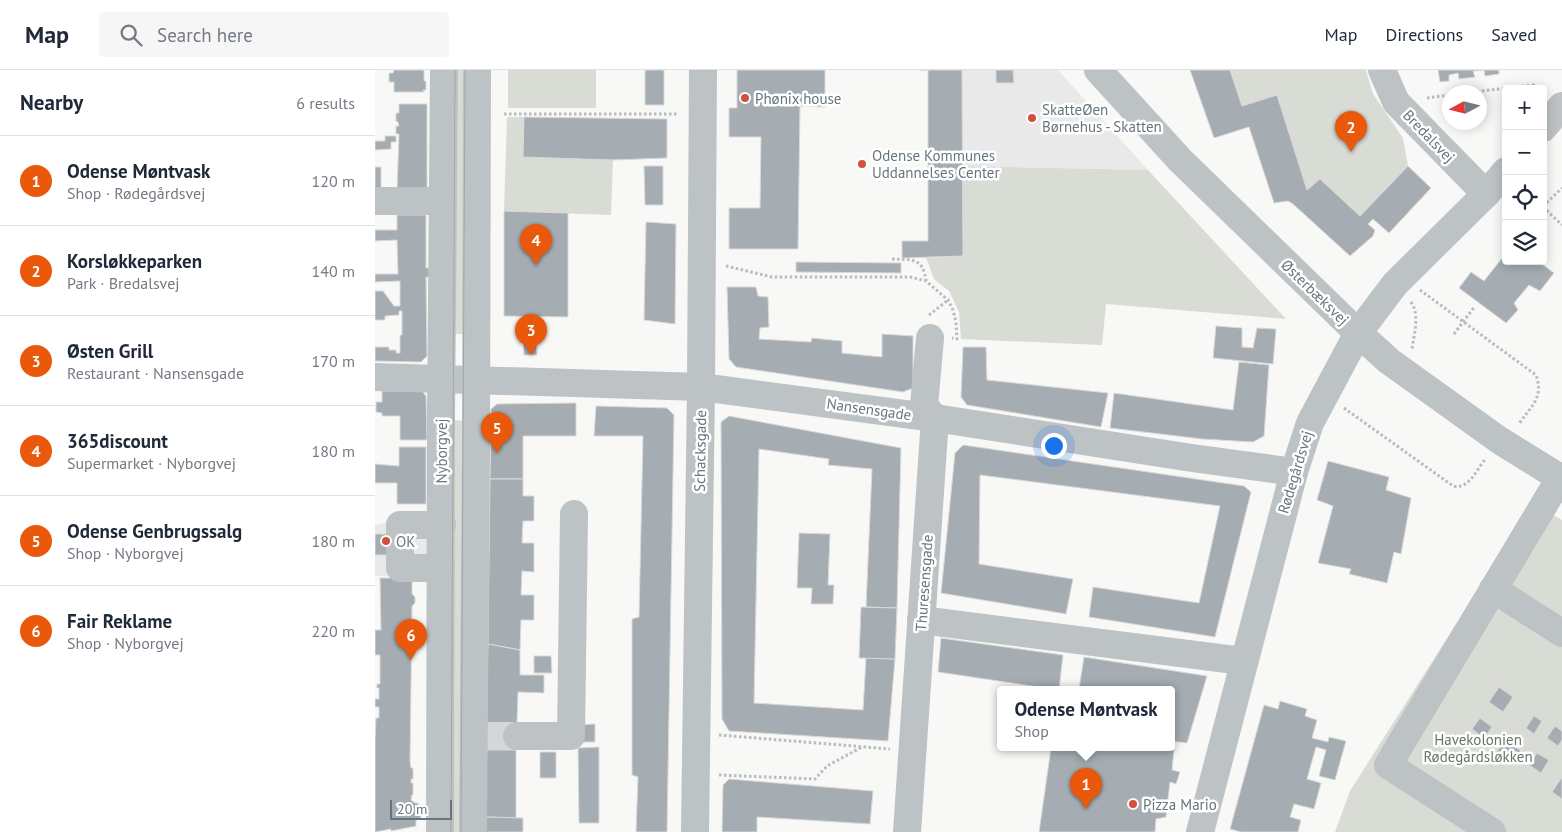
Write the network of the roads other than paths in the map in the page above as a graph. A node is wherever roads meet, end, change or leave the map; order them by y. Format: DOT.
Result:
graph roads {
  1 [pos="444,70"];
  2 [pos="477,70"];
  3 [pos="703,70"];
  4 [pos="1098,70"];
  5 [pos="1382,70"];
  6 [pos="1562,106"];
  7 [pos="1547,123"];
  8 [pos="1502,175"];
  9 [pos="1485,194"];
  10 [pos="375,201"];
  11 [pos="443,201"];
  12 [pos="1358,333"];
  13 [pos="929,338"];
  14 [pos="375,377"];
  15 [pos="441,378"];
  16 [pos="476,380"];
  17 [pos="701,387"];
  18 [pos="935,418"];
  19 [pos="1294,472"];
  20 [pos="1561,479"];
  21 [pos="574,514"];
  22 [pos="442,525"];
  23 [pos="441,568"];
  24 [pos="1493,589"];
  25 [pos="921,620"];
  26 [pos="1562,634"];
  27 [pos="1243,661"];
  28 [pos="517,736"];
  29 [pos="440,832"];
  30 [pos="473,832"];
  31 [pos="695,832"];
  32 [pos="907,832"];
  33 [pos="1201,832"];
  34 [pos="1492,832"];
  1 -- 11 [label="street, Nyborgvej"];
  2 -- 16 [label="street"];
  3 -- 17 [label="street, Schacksgade"];
  4 -- 12 [label="street, Østerbæksvej"];
  5 -- 9 [label="street, Bredalsvej"];
  6 -- 7 [label="street"];
  8 -- 9 [label="street, Rødegårdsvej"];
  9 -- 12 [label="street, Rødegårdsvej"];
  10 -- 11 [label="street"];
  11 -- 15 [label="street, Nyborgvej"];
  12 -- 19 [label="street, Rødegårdsvej"];
  12 -- 20 [label="street, Østerbæksvej"];
  13 -- 18 [label="street"];
  14 -- 15 [label="street, Nansensgade"];
  15 -- 16 [label="street, Nansensgade"];
  15 -- 22 [label="street, Nyborgvej"];
  16 -- 17 [label="street, Nansensgade"];
  16 -- 30 [label="street"];
  17 -- 18 [label="street, Nansensgade"];
  17 -- 31 [label="street, Schacksgade"];
  18 -- 19 [label="street, Nansensgade"];
  18 -- 25 [label="street, Thuresensgade"];
  19 -- 27 [label="street, Rødegårdsvej"];
  20 -- 24 [label="street"];
  21 -- 28 [label="street"];
  22 -- 23 [label="street, Nyborgvej"];
  22 -- 23 [label="street"];
  23 -- 29 [label="street, Nyborgvej"];
  24 -- 26 [label="street"];
  24 -- 34 [label="street"];
  25 -- 27 [label="street"];
  25 -- 32 [label="street, Thuresensgade"];
  27 -- 33 [label="street, Rødegårdsvej"];
}
